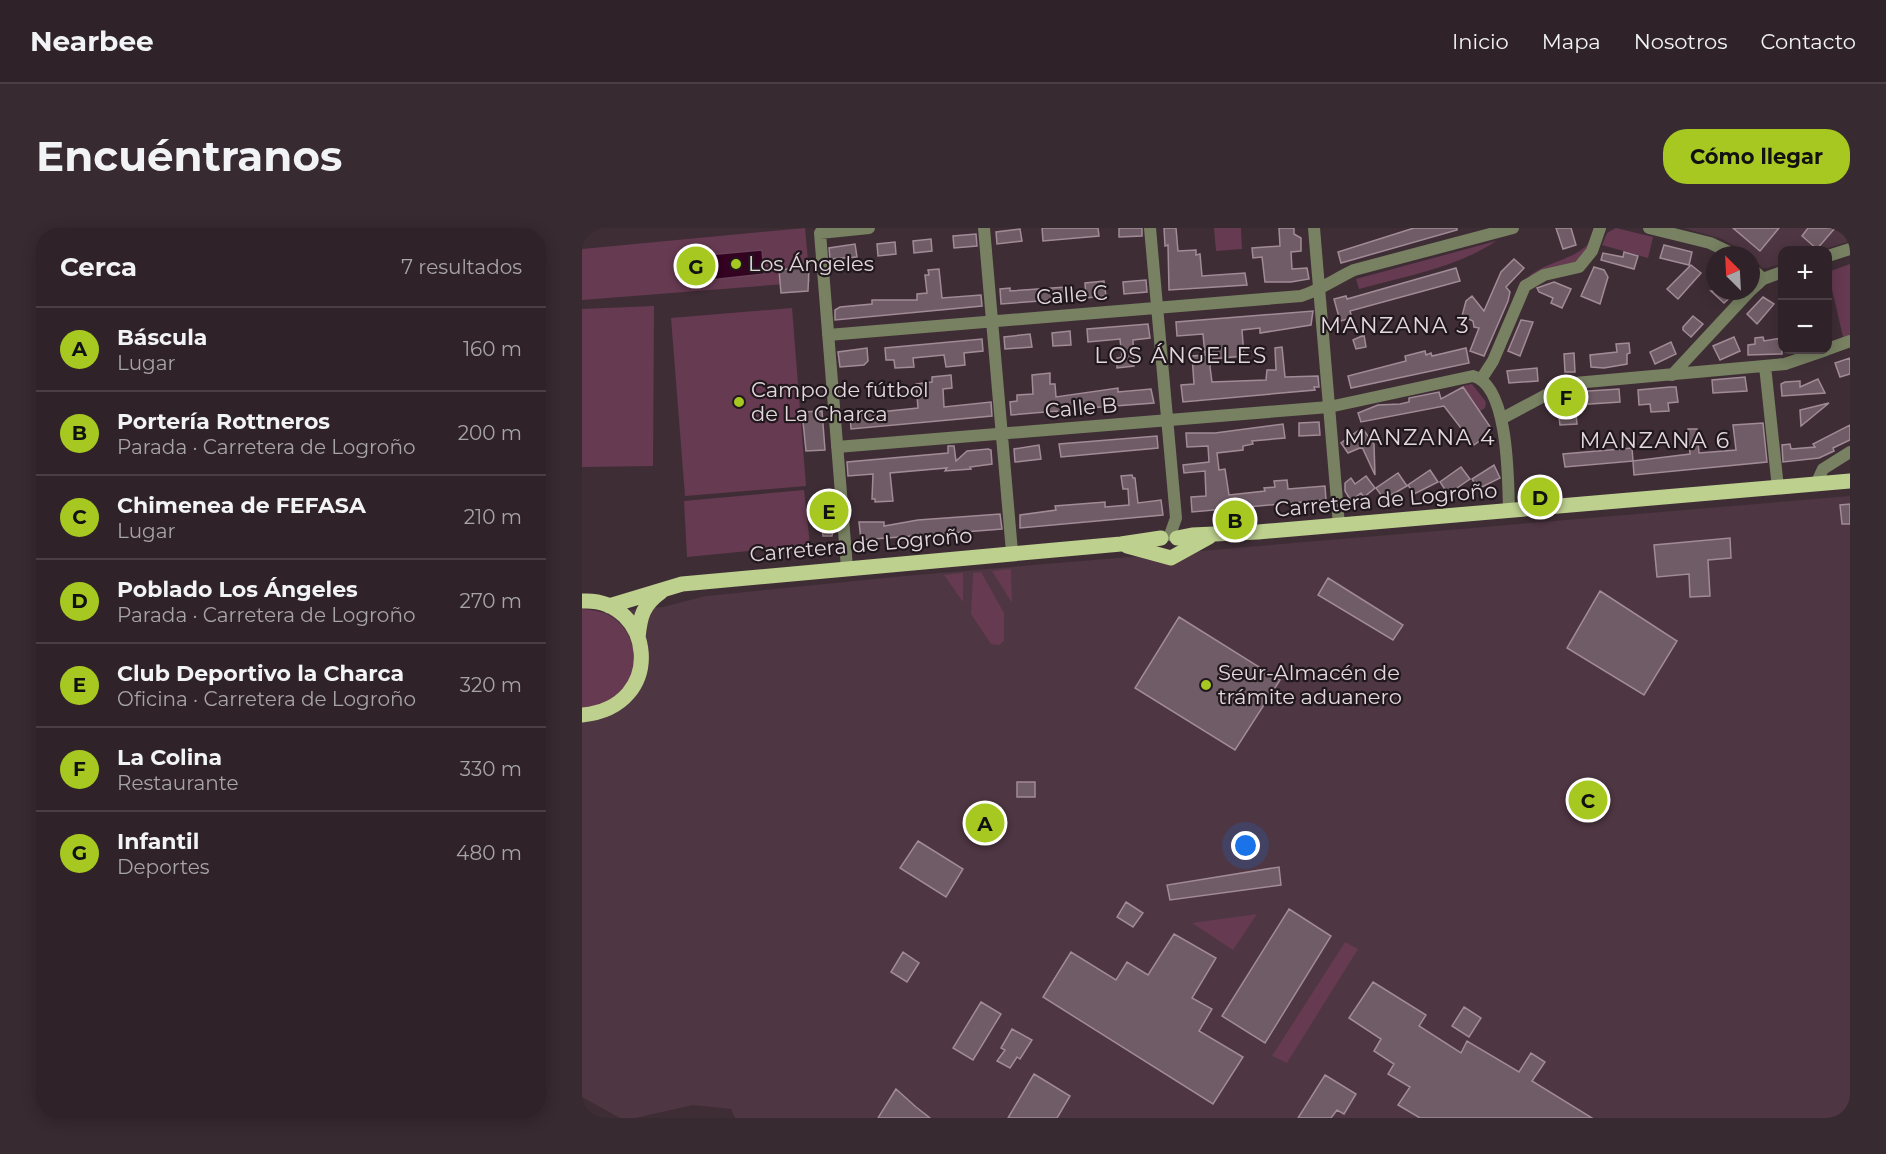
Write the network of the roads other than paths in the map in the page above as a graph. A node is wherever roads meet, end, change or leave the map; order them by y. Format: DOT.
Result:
graph roads {
  1 [pos="869,228"];
  2 [pos="984,228"];
  3 [pos="1150,228"];
  4 [pos="1314,228"];
  5 [pos="1513,228"];
  6 [pos="1600,228"];
  7 [pos="1649,228"];
  8 [pos="1716,246"];
  9 [pos="1850,249"];
  10 [pos="1832,254"];
  11 [pos="1778,273"];
  12 [pos="1760,276"];
  13 [pos="1763,279"];
  14 [pos="1760,282"];
  15 [pos="1319,291"];
  16 [pos="1743,300"];
  17 [pos="1157,308"];
  18 [pos="992,321"];
  19 [pos="828,335"];
  20 [pos="1850,341"];
  21 [pos="1832,347"];
  22 [pos="1813,354"];
  23 [pos="1765,366"];
  24 [pos="1672,375"];
  25 [pos="1482,378"];
  26 [pos="1329,407"];
  27 [pos="1501,419"];
  28 [pos="1167,420"];
  29 [pos="1002,434"];
  30 [pos="837,447"];
  31 [pos="1850,452"];
  32 [pos="1850,481"];
  33 [pos="1815,484"];
  34 [pos="1778,488"];
  35 [pos="1509,510"];
  36 [pos="1338,519"];
  37 [pos="1212,535"];
  38 [pos="1169,537"];
  39 [pos="1121,544"];
  40 [pos="1012,552"];
  41 [pos="1178,555"];
  42 [pos="1161,556"];
  43 [pos="847,568"];
  44 [pos="664,589"];
  45 [pos="584,598"];
  46 [pos="609,606"];
  47 [pos="638,638"];
  48 [pos="582,715"];
  1 -- 19 [label="street"];
  2 -- 18 [label="street"];
  3 -- 17 [label="street"];
  4 -- 15 [label="street"];
  5 -- 15 [label="street"];
  6 -- 25 [label="street"];
  7 -- 8 [label="street"];
  9 -- 10 [label="street"];
  11 -- 13 [label="street"];
  12 -- 13 [label="street"];
  13 -- 14 [label="street"];
  15 -- 17 [label="street, Calle C"];
  15 -- 26 [label="street"];
  16 -- 24 [label="street"];
  17 -- 18 [label="street, Calle C"];
  17 -- 28 [label="street"];
  18 -- 19 [label="street, Calle C"];
  18 -- 29 [label="street"];
  19 -- 30 [label="street"];
  20 -- 21 [label="street"];
  22 -- 23 [label="street"];
  23 -- 24 [label="street"];
  23 -- 34 [label="street"];
  24 -- 27 [label="street"];
  25 -- 26 [label="street, Calle B"];
  25 -- 27 [label="street"];
  26 -- 28 [label="street, Calle B"];
  26 -- 36 [label="street"];
  27 -- 35 [label="street"];
  28 -- 29 [label="street, Calle B"];
  28 -- 38 [label="street"];
  29 -- 30 [label="street, Calle B"];
  29 -- 40 [label="street"];
  30 -- 43 [label="street"];
  31 -- 33 [label="street"];
  32 -- 33 [label="main road, Carretera de Logroño"];
  33 -- 34 [label="main road, Carretera de Logroño"];
  34 -- 35 [label="main road, Carretera de Logroño"];
  35 -- 36 [label="main road, Carretera de Logroño"];
  36 -- 37 [label="main road, Carretera de Logroño"];
  37 -- 38 [label="main road, Carretera de Logroño"];
  37 -- 41 [label="main road, Carretera de Logroño"];
  38 -- 39 [label="main road, Carretera de Logroño"];
  38 -- 41 [label="main road"];
  38 -- 42 [label="main road"];
  39 -- 40 [label="main road, Carretera de Logroño"];
  39 -- 42 [label="main road, Carretera de Logroño"];
  40 -- 43 [label="main road, Carretera de Logroño"];
  41 -- 42 [label="main road"];
  43 -- 44 [label="main road, Carretera de Logroño"];
  44 -- 46 [label="main road, Carretera de Logroño"];
  44 -- 47 [label="main road"];
  45 -- 46 [label="main road"];
  46 -- 47 [label="main road"];
  47 -- 48 [label="main road"];
}
